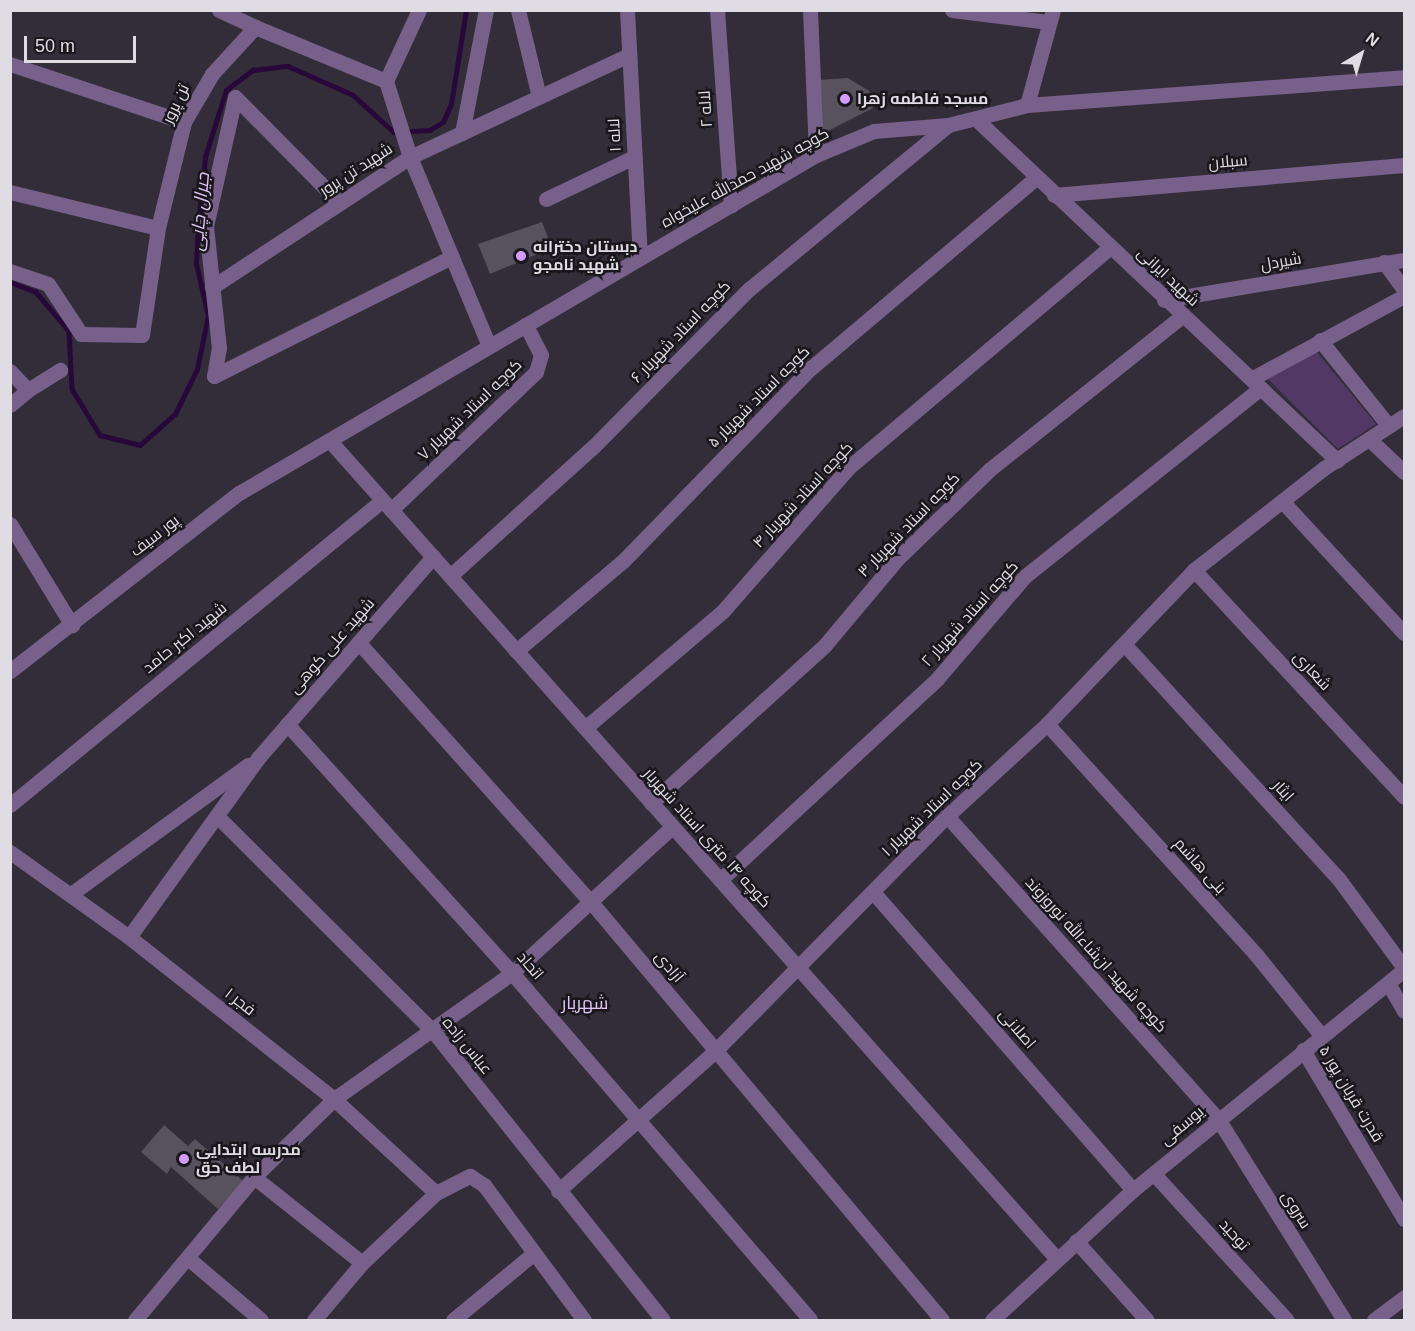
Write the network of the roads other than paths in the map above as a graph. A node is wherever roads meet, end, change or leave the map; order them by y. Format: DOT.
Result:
graph roads {
  1 [pos="219,10"];
  2 [pos="419,10"];
  3 [pos="486,10"];
  4 [pos="518,10"];
  5 [pos="627,10"];
  6 [pos="810,10"];
  7 [pos="952,10"];
  8 [pos="717,11"];
  9 [pos="1051,16"];
  10 [pos="255,27"];
  11 [pos="629,55"];
  12 [pos="10,64"];
  13 [pos="1404,78"];
  14 [pos="386,81"];
  15 [pos="539,97"];
  16 [pos="1027,105"];
  17 [pos="976,119"];
  18 [pos="184,122"];
  19 [pos="948,125"];
  20 [pos="462,133"];
  21 [pos="816,155"];
  22 [pos="410,157"];
  23 [pos="634,157"];
  24 [pos="1404,165"];
  25 [pos="1036,178"];
  26 [pos="10,192"];
  27 [pos="1054,195"];
  28 [pos="546,199"];
  29 [pos="339,202"];
  30 [pos="731,206"];
  31 [pos="158,228"];
  32 [pos="1110,247"];
  33 [pos="452,256"];
  34 [pos="640,258"];
  35 [pos="1404,260"];
  36 [pos="1384,262"];
  37 [pos="10,271"];
  38 [pos="212,287"];
  39 [pos="1404,290"];
  40 [pos="1404,296"];
  41 [pos="1164,300"];
  42 [pos="1183,315"];
  43 [pos="526,325"];
  44 [pos="1320,340"];
  45 [pos="489,345"];
  46 [pos="60,370"];
  47 [pos="10,371"];
  48 [pos="1256,383"];
  49 [pos="28,390"];
  50 [pos="10,405"];
  51 [pos="1404,416"];
  52 [pos="1389,426"];
  53 [pos="1369,439"];
  54 [pos="330,441"];
  55 [pos="1337,460"];
  56 [pos="1404,472"];
  57 [pos="1282,501"];
  58 [pos="387,505"];
  59 [pos="10,524"];
  60 [pos="433,557"];
  61 [pos="1194,570"];
  62 [pos="450,576"];
  63 [pos="72,625"];
  64 [pos="1404,633"];
  65 [pos="360,644"];
  66 [pos="1125,645"];
  67 [pos="516,651"];
  68 [pos="10,670"];
  69 [pos="287,724"];
  70 [pos="1047,724"];
  71 [pos="585,728"];
  72 [pos="258,758"];
  73 [pos="1404,797"];
  74 [pos="651,802"];
  75 [pos="10,805"];
  76 [pos="947,816"];
  77 [pos="218,817"];
  78 [pos="672,826"];
  79 [pos="10,852"];
  80 [pos="720,880"];
  81 [pos="873,892"];
  82 [pos="71,894"];
  83 [pos="591,902"];
  84 [pos="129,937"];
  85 [pos="799,968"];
  86 [pos="1404,969"];
  87 [pos="512,973"];
  88 [pos="1388,983"];
  89 [pos="1404,1011"];
  90 [pos="433,1031"];
  91 [pos="1321,1035"];
  92 [pos="1304,1050"];
  93 [pos="715,1051"];
  94 [pos="334,1099"];
  95 [pos="1218,1119"];
  96 [pos="641,1121"];
  97 [pos="1154,1174"];
  98 [pos="254,1177"];
  99 [pos="1133,1190"];
  100 [pos="558,1191"];
  101 [pos="436,1193"];
  102 [pos="1404,1219"];
  103 [pos="1076,1241"];
  104 [pos="534,1253"];
  105 [pos="189,1259"];
  106 [pos="1057,1259"];
  107 [pos="362,1263"];
  108 [pos="1404,1297"];
  109 [pos="996,1319"];
  110 [pos="135,1320"];
  111 [pos="261,1320"];
  112 [pos="314,1320"];
  113 [pos="453,1320"];
  114 [pos="584,1320"];
  115 [pos="663,1320"];
  116 [pos="810,1320"];
  117 [pos="942,1320"];
  118 [pos="1147,1320"];
  119 [pos="1287,1320"];
  120 [pos="1344,1320"];
  121 [pos="1374,1320"];
  1 -- 10 [label="street"];
  2 -- 14 [label="street"];
  3 -- 20 [label="street"];
  4 -- 15 [label="street"];
  5 -- 11 [label="street, لاله ۱"];
  6 -- 21 [label="street"];
  7 -- 9 [label="street"];
  8 -- 30 [label="street, لاله ۲"];
  9 -- 16 [label="street"];
  10 -- 14 [label="street"];
  10 -- 18 [label="street, تن پرور"];
  11 -- 15 [label="street"];
  11 -- 23 [label="street, لاله ۱"];
  12 -- 18 [label="street"];
  13 -- 16 [label="street, کوچه شهید حمدالله علیخواه"];
  14 -- 22 [label="street"];
  15 -- 20 [label="street"];
  16 -- 17 [label="street, کوچه شهید حمدالله علیخواه"];
  17 -- 19 [label="street, کوچه شهید حمدالله علیخواه"];
  17 -- 25 [label="street, شهید ایرانی"];
  18 -- 31 [label="street, تن پرور"];
  19 -- 21 [label="street, کوچه شهید حمدالله علیخواه"];
  19 -- 62 [label="street, کوچه استاد شهریار ۶"];
  20 -- 22 [label="street"];
  21 -- 30 [label="street, کوچه شهید حمدالله علیخواه"];
  22 -- 29 [label="street, شهید تن پرور"];
  22 -- 33 [label="street, شهید تن پرور"];
  23 -- 28 [label="street"];
  23 -- 34 [label="street, لاله ۱"];
  24 -- 27 [label="street, سبلان"];
  25 -- 27 [label="street, شهید ایرانی"];
  25 -- 67 [label="street, کوچه استاد شهریار ۵"];
  26 -- 31 [label="street"];
  27 -- 32 [label="street, شهید ایرانی"];
  29 -- 38 [label="street, شهید تن پرور"];
  29 -- 38 [label="street"];
  30 -- 34 [label="street, کوچه شهید حمدالله علیخواه"];
  31 -- 37 [label="street, تن پرور"];
  32 -- 41 [label="street, شهید ایرانی"];
  32 -- 71 [label="street, کوچه استاد شهریار ۴"];
  33 -- 38 [label="street"];
  33 -- 45 [label="street, شهید تن پرور"];
  34 -- 43 [label="street, کوچه شهید حمدالله علیخواه"];
  35 -- 36 [label="street, شیردل"];
  36 -- 39 [label="street"];
  36 -- 41 [label="street, شیردل"];
  40 -- 44 [label="street, کوچه استاد شهریار ۲"];
  41 -- 42 [label="street, شهید ایرانی"];
  42 -- 48 [label="street, شهید ایرانی"];
  42 -- 74 [label="street, کوچه استاد شهریار ۳"];
  43 -- 45 [label="street, کوچه شهید حمدالله علیخواه"];
  43 -- 58 [label="street, کوچه استاد شهریار ۷"];
  44 -- 48 [label="street, کوچه استاد شهریار ۲"];
  44 -- 52 [label="street"];
  45 -- 54 [label="street, کوچه شهید حمدالله علیخواه"];
  46 -- 49 [label="street"];
  47 -- 49 [label="street"];
  48 -- 55 [label="street, شهید ایرانی"];
  48 -- 80 [label="street, کوچه استاد شهریار ۲"];
  49 -- 50 [label="street"];
  51 -- 52 [label="street, کوچه استاد شهریار ۱"];
  52 -- 53 [label="street, کوچه استاد شهریار ۱"];
  53 -- 55 [label="street, کوچه استاد شهریار ۱"];
  53 -- 56 [label="street"];
  54 -- 58 [label="street, کوچه ۱۴ متری استاد شهریار"];
  54 -- 63 [label="street, پور سیف"];
  55 -- 57 [label="street, کوچه استاد شهریار ۱"];
  57 -- 61 [label="street, کوچه استاد شهریار ۱"];
  57 -- 64 [label="street"];
  58 -- 60 [label="street, کوچه ۱۴ متری استاد شهریار"];
  58 -- 75 [label="street, شهید اکبر حامد"];
  59 -- 63 [label="street"];
  60 -- 62 [label="street, کوچه ۱۴ متری استاد شهریار"];
  60 -- 65 [label="street, شهید علی کوهی"];
  61 -- 66 [label="street, کوچه استاد شهریار ۱"];
  61 -- 73 [label="street, شعاری"];
  62 -- 67 [label="street, کوچه ۱۴ متری استاد شهریار"];
  63 -- 68 [label="street, پور سیف"];
  65 -- 69 [label="street, شهید علی کوهی"];
  65 -- 83 [label="street, آزادی"];
  66 -- 70 [label="street, کوچه استاد شهریار ۱"];
  66 -- 86 [label="street, ایثار"];
  67 -- 71 [label="street, کوچه ۱۴ متری استاد شهریار"];
  69 -- 72 [label="street, شهید علی کوهی"];
  69 -- 87 [label="street, اتحاد"];
  70 -- 76 [label="street, کوچه استاد شهریار ۱"];
  70 -- 91 [label="street, بنی هاشم"];
  71 -- 74 [label="street, کوچه ۱۴ متری استاد شهریار"];
  72 -- 77 [label="street, شهید علی کوهی"];
  72 -- 82 [label="street, شهید علی کوهی"];
  74 -- 78 [label="street, کوچه ۱۴ متری استاد شهریار"];
  76 -- 81 [label="street, کوچه استاد شهریار ۱"];
  76 -- 95 [label="street, کوچه شهید ان‌شاءالله نوروزوند"];
  77 -- 84 [label="street, شهید علی کوهی"];
  77 -- 90 [label="street, عباس زاده"];
  78 -- 80 [label="street, کوچه ۱۴ متری استاد شهریار"];
  78 -- 83 [label="street"];
  79 -- 82 [label="street, فجر ۱"];
  80 -- 85 [label="street, کوچه ۱۴ متری استاد شهریار"];
  81 -- 85 [label="street, کوچه استاد شهریار ۱"];
  81 -- 99 [label="street, اصلانی"];
  82 -- 84 [label="street, فجر ۱"];
  83 -- 87 [label="street"];
  83 -- 93 [label="street, آزادی"];
  84 -- 94 [label="street, فجر ۱"];
  85 -- 93 [label="street, کوچه استاد شهریار ۱"];
  85 -- 106 [label="street, کوچه ۱۴ متری استاد شهریار"];
  86 -- 88 [label="street, یوسفی"];
  87 -- 90 [label="street"];
  87 -- 96 [label="street, اتحاد"];
  88 -- 89 [label="street"];
  88 -- 91 [label="street, یوسفی"];
  90 -- 94 [label="street"];
  90 -- 100 [label="street, عباس زاده"];
  91 -- 92 [label="street, یوسفی"];
  92 -- 95 [label="street, یوسفی"];
  92 -- 102 [label="street, قدرت قربان پور ۵"];
  93 -- 96 [label="street, کوچه استاد شهریار ۱"];
  93 -- 117 [label="street, آزادی"];
  94 -- 98 [label="street"];
  94 -- 101 [label="street, فجر ۱"];
  95 -- 97 [label="street, یوسفی"];
  95 -- 120 [label="street, سروی"];
  96 -- 100 [label="street, کوچه استاد شهریار ۱"];
  96 -- 116 [label="street, اتحاد"];
  97 -- 99 [label="street, یوسفی"];
  97 -- 119 [label="street, توحید"];
  98 -- 105 [label="street"];
  98 -- 107 [label="street"];
  99 -- 103 [label="street, یوسفی"];
  100 -- 115 [label="street, عباس زاده"];
  101 -- 104 [label="street"];
  101 -- 107 [label="street"];
  103 -- 106 [label="street, یوسفی"];
  103 -- 118 [label="street"];
  104 -- 113 [label="street"];
  104 -- 114 [label="street"];
  105 -- 110 [label="street"];
  105 -- 111 [label="street"];
  106 -- 109 [label="street, یوسفی"];
  107 -- 112 [label="street"];
  108 -- 121 [label="street"];
}
